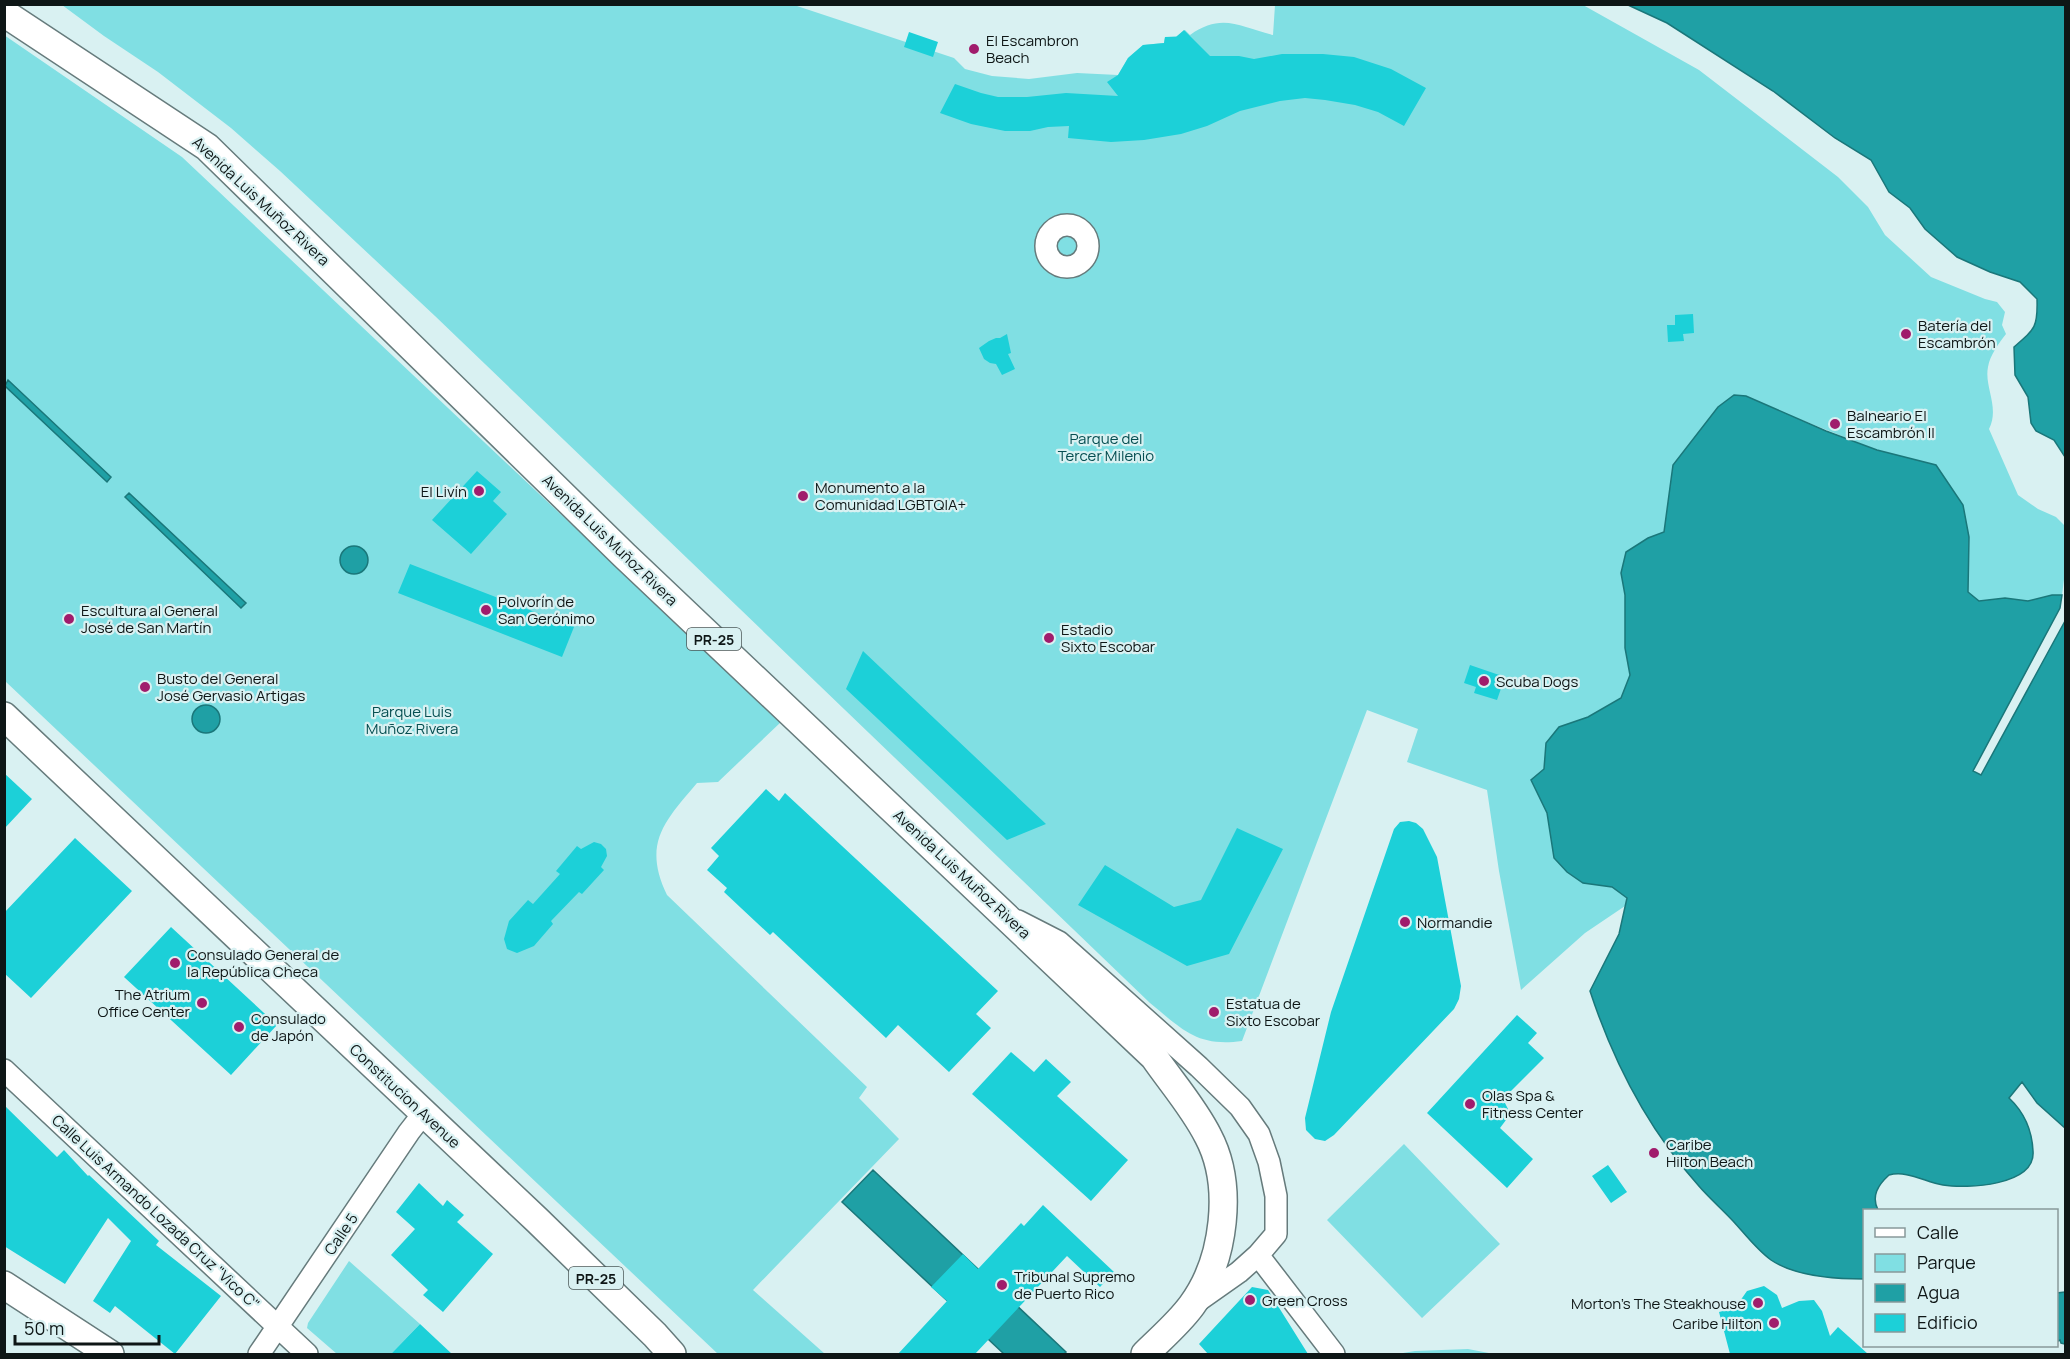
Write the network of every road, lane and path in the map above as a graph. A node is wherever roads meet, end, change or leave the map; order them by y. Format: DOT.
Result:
graph roads {
  1 [pos="4,13"];
  2 [pos="4,716"];
  3 [pos="1006,916"];
  4 [pos="4,1070"];
  5 [pos="423,1114"];
  6 [pos="1258,1255"];
  7 [pos="4,1285"];
  8 [pos="1192,1305"];
  9 [pos="278,1326"];
  10 [pos="110,1354"];
  11 [pos="259,1354"];
  12 [pos="307,1354"];
  13 [pos="672,1354"];
  14 [pos="1145,1354"];
  15 [pos="1334,1354"];
  1 -- 3 [label="main road, Avenida Luis Muñoz Rivera / PR-25"];
  2 -- 5 [label="main road, Constitucion Avenue / PR-25"];
  3 -- 6 [label="street"];
  3 -- 8 [label="main road, Avenida Luis Muñoz Rivera / PR-25"];
  4 -- 9 [label="street, Calle Luis Armando Lozada Cruz \"Vico C\""];
  5 -- 9 [label="street, Calle 5"];
  5 -- 13 [label="main road, Constitucion Avenue / PR-25"];
  6 -- 8 [label="street"];
  6 -- 15 [label="street"];
  7 -- 10 [label="main road"];
  8 -- 14 [label="main road, Avenida Luis Muñoz Rivera / PR-25"];
  9 -- 11 [label="street, Calle 5"];
  9 -- 12 [label="street, Calle Luis Armando Lozada Cruz \"Vico C\""];
}
